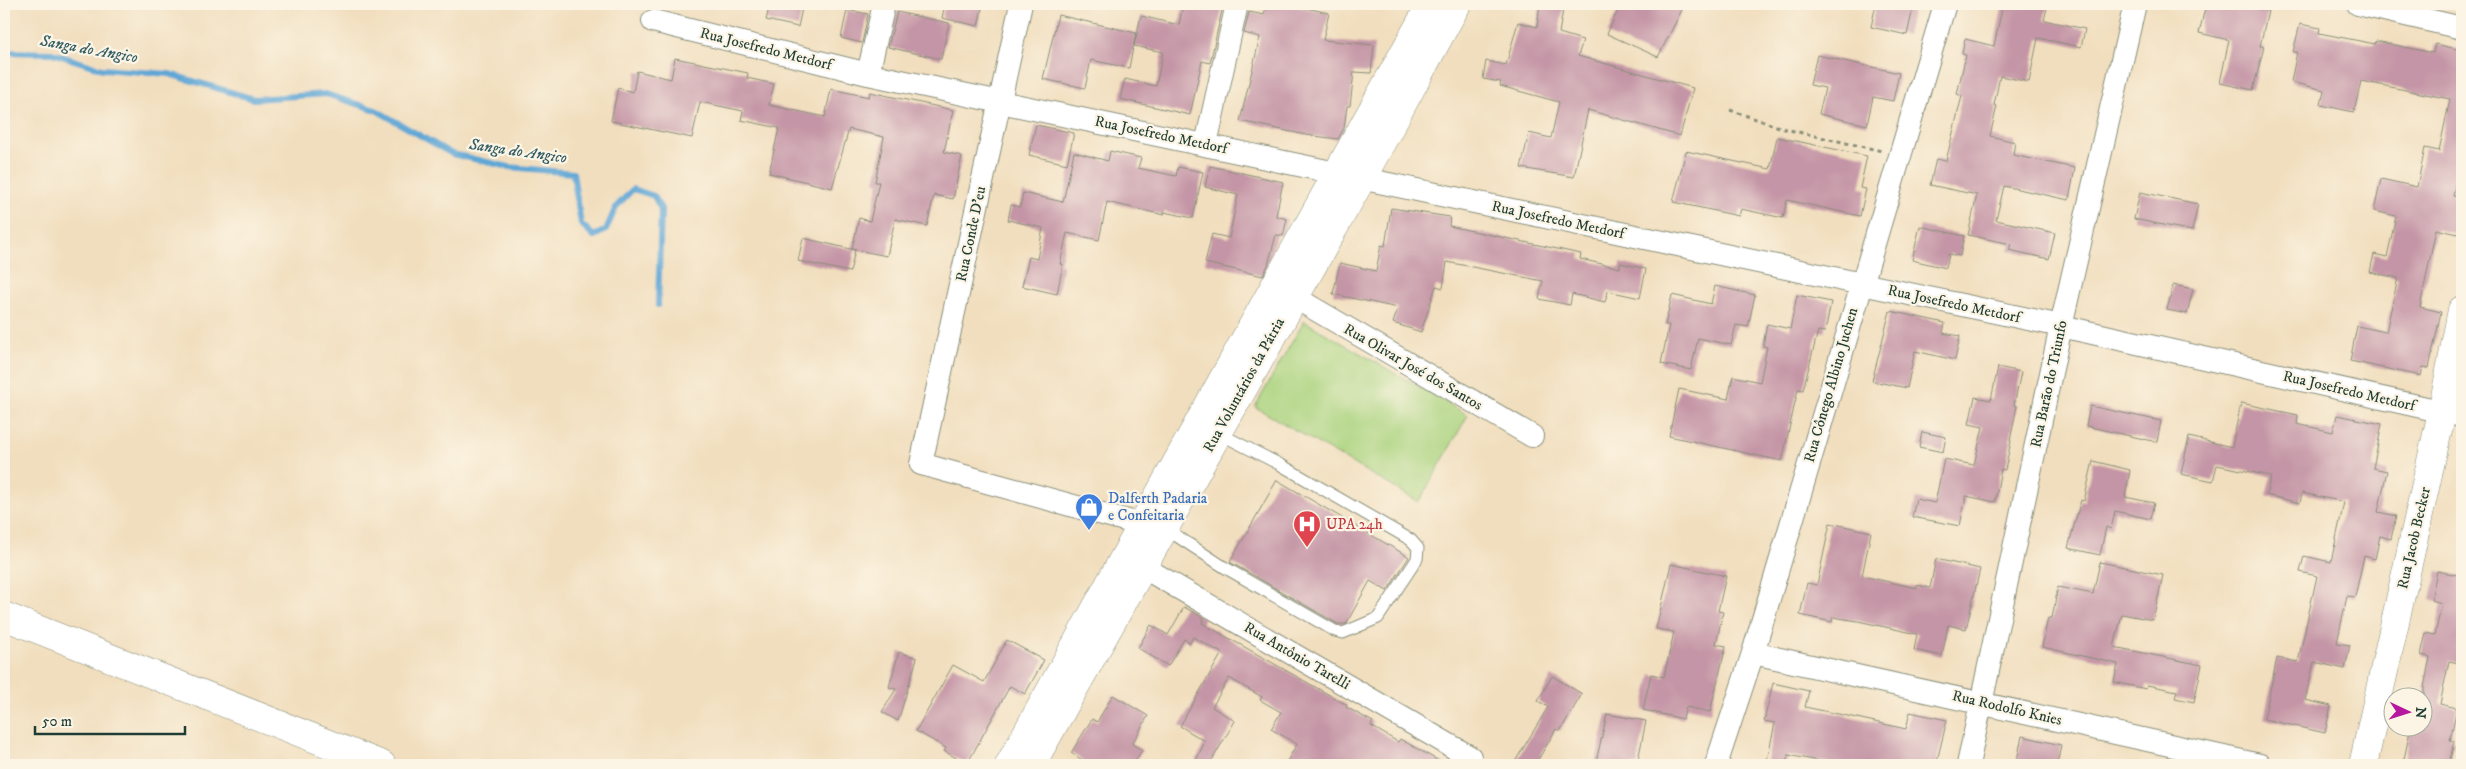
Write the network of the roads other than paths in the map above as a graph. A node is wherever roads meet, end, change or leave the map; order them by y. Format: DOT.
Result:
graph roads {
  1 [pos="884,4"];
  2 [pos="1021,4"];
  3 [pos="1237,4"];
  4 [pos="1430,4"];
  5 [pos="1457,4"];
  6 [pos="1945,4"];
  7 [pos="2135,4"];
  8 [pos="2358,4"];
  9 [pos="653,22"];
  10 [pos="2462,28"];
  11 [pos="868,74"];
  12 [pos="1000,101"];
  13 [pos="1206,144"];
  14 [pos="1350,175"];
  15 [pos="1861,284"];
  16 [pos="1294,298"];
  17 [pos="2462,310"];
  18 [pos="2061,326"];
  19 [pos="1248,356"];
  20 [pos="2452,414"];
  21 [pos="1532,436"];
  22 [pos="1230,439"];
  23 [pos="1161,527"];
  24 [pos="1133,561"];
  25 [pos="4,616"];
  26 [pos="1753,652"];
  27 [pos="1981,702"];
  28 [pos="1470,757"];
  29 [pos="382,765"];
  30 [pos="1009,765"];
  31 [pos="1031,765"];
  32 [pos="1716,765"];
  33 [pos="1968,765"];
  34 [pos="2260,765"];
  35 [pos="2363,765"];
  1 -- 11 [label="street"];
  2 -- 12 [label="street, Rua Conde D'eu"];
  3 -- 13 [label="street"];
  4 -- 14 [label="main road, Rua Voluntários da Pátria"];
  5 -- 14 [label="main road, Rua Voluntários da Pátria"];
  6 -- 15 [label="street, Rua Cônego Albino Juchen"];
  7 -- 18 [label="street, Rua Barão do Triunfo"];
  8 -- 10 [label="street"];
  9 -- 11 [label="street, Rua Josefredo Metdorf"];
  11 -- 12 [label="street, Rua Josefredo Metdorf"];
  12 -- 13 [label="street, Rua Josefredo Metdorf"];
  12 -- 23 [label="street, Rua Conde D'eu"];
  13 -- 14 [label="street, Rua Josefredo Metdorf"];
  14 -- 15 [label="street, Rua Josefredo Metdorf"];
  14 -- 16 [label="main road, Rua Voluntários da Pátria"];
  14 -- 19 [label="main road, Rua Voluntários da Pátria"];
  15 -- 18 [label="street, Rua Josefredo Metdorf"];
  15 -- 26 [label="street, Rua Cônego Albino Juchen"];
  16 -- 19 [label="main road, Rua Voluntários da Pátria"];
  16 -- 21 [label="street, Rua Olivar José dos Santos"];
  17 -- 20 [label="main road, Rua Jacob Becker"];
  18 -- 20 [label="street, Rua Josefredo Metdorf"];
  18 -- 27 [label="street, Rua Barão do Triunfo"];
  19 -- 23 [label="main road, Rua Voluntários da Pátria"];
  19 -- 23 [label="main road, Rua Voluntários da Pátria"];
  20 -- 35 [label="main road, Rua Jacob Becker"];
  22 -- 23 [label="lane"];
  23 -- 24 [label="main road, Rua Voluntários da Pátria"];
  24 -- 28 [label="street, Rua Antônio Tarelli"];
  24 -- 30 [label="main road, Rua Voluntários da Pátria"];
  24 -- 31 [label="main road, Rua Voluntários da Pátria"];
  25 -- 29 [label="main road"];
  26 -- 27 [label="street, Rua Rodolfo Knies"];
  26 -- 32 [label="street, Rua Cônego Albino Juchen"];
  27 -- 33 [label="street, Rua Barão do Triunfo"];
  27 -- 34 [label="street, Rua Rodolfo Knies"];
}
